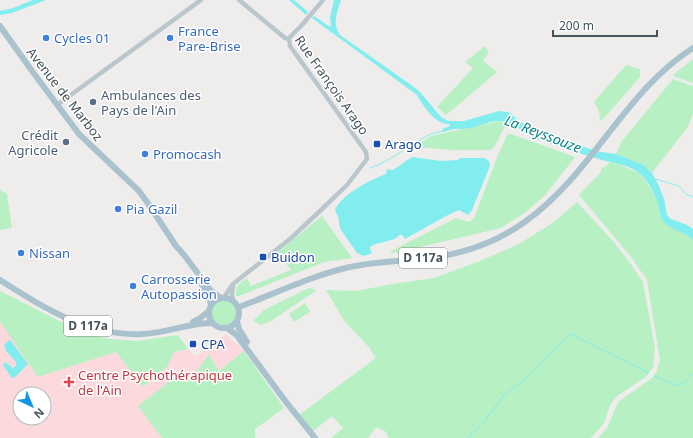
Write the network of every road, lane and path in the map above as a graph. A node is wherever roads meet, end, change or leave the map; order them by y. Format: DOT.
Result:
graph roads {
  1 [pos="201,0"];
  2 [pos="239,0"];
  3 [pos="323,0"];
  4 [pos="0,26"];
  5 [pos="289,40"];
  6 [pos="693,48"];
  7 [pos="57,105"];
  8 [pos="176,246"];
  9 [pos="0,280"];
  10 [pos="236,281"];
  11 [pos="222,298"];
  12 [pos="233,300"];
  13 [pos="239,307"];
  14 [pos="210,308"];
  15 [pos="237,321"];
  16 [pos="212,323"];
  17 [pos="186,325"];
  18 [pos="227,328"];
  19 [pos="266,374"];
  20 [pos="315,438"];
  1 -- 7 [label="street"];
  2 -- 5 [label="street, Rue François Arago"];
  3 -- 5 [label="street"];
  4 -- 7 [label="main road, Avenue de Marboz"];
  5 -- 10 [label="street, Rue François Arago"];
  6 -- 13 [label="main road, D 117a"];
  7 -- 8 [label="main road, Avenue de Marboz"];
  8 -- 11 [label="main road, Avenue de Marboz"];
  8 -- 14 [label="main road, Avenue de Marboz"];
  9 -- 17 [label="main road, D 117a"];
  10 -- 11 [label="street"];
  10 -- 12 [label="street"];
  11 -- 12 [label="main road"];
  11 -- 14 [label="main road"];
  12 -- 13 [label="main road"];
  13 -- 15 [label="main road"];
  14 -- 16 [label="main road"];
  14 -- 17 [label="main road, D 117a"];
  15 -- 18 [label="main road"];
  15 -- 19 [label="main road"];
  16 -- 17 [label="main road, D 117a"];
  16 -- 18 [label="main road"];
  18 -- 19 [label="main road"];
  19 -- 20 [label="main road"];
}
